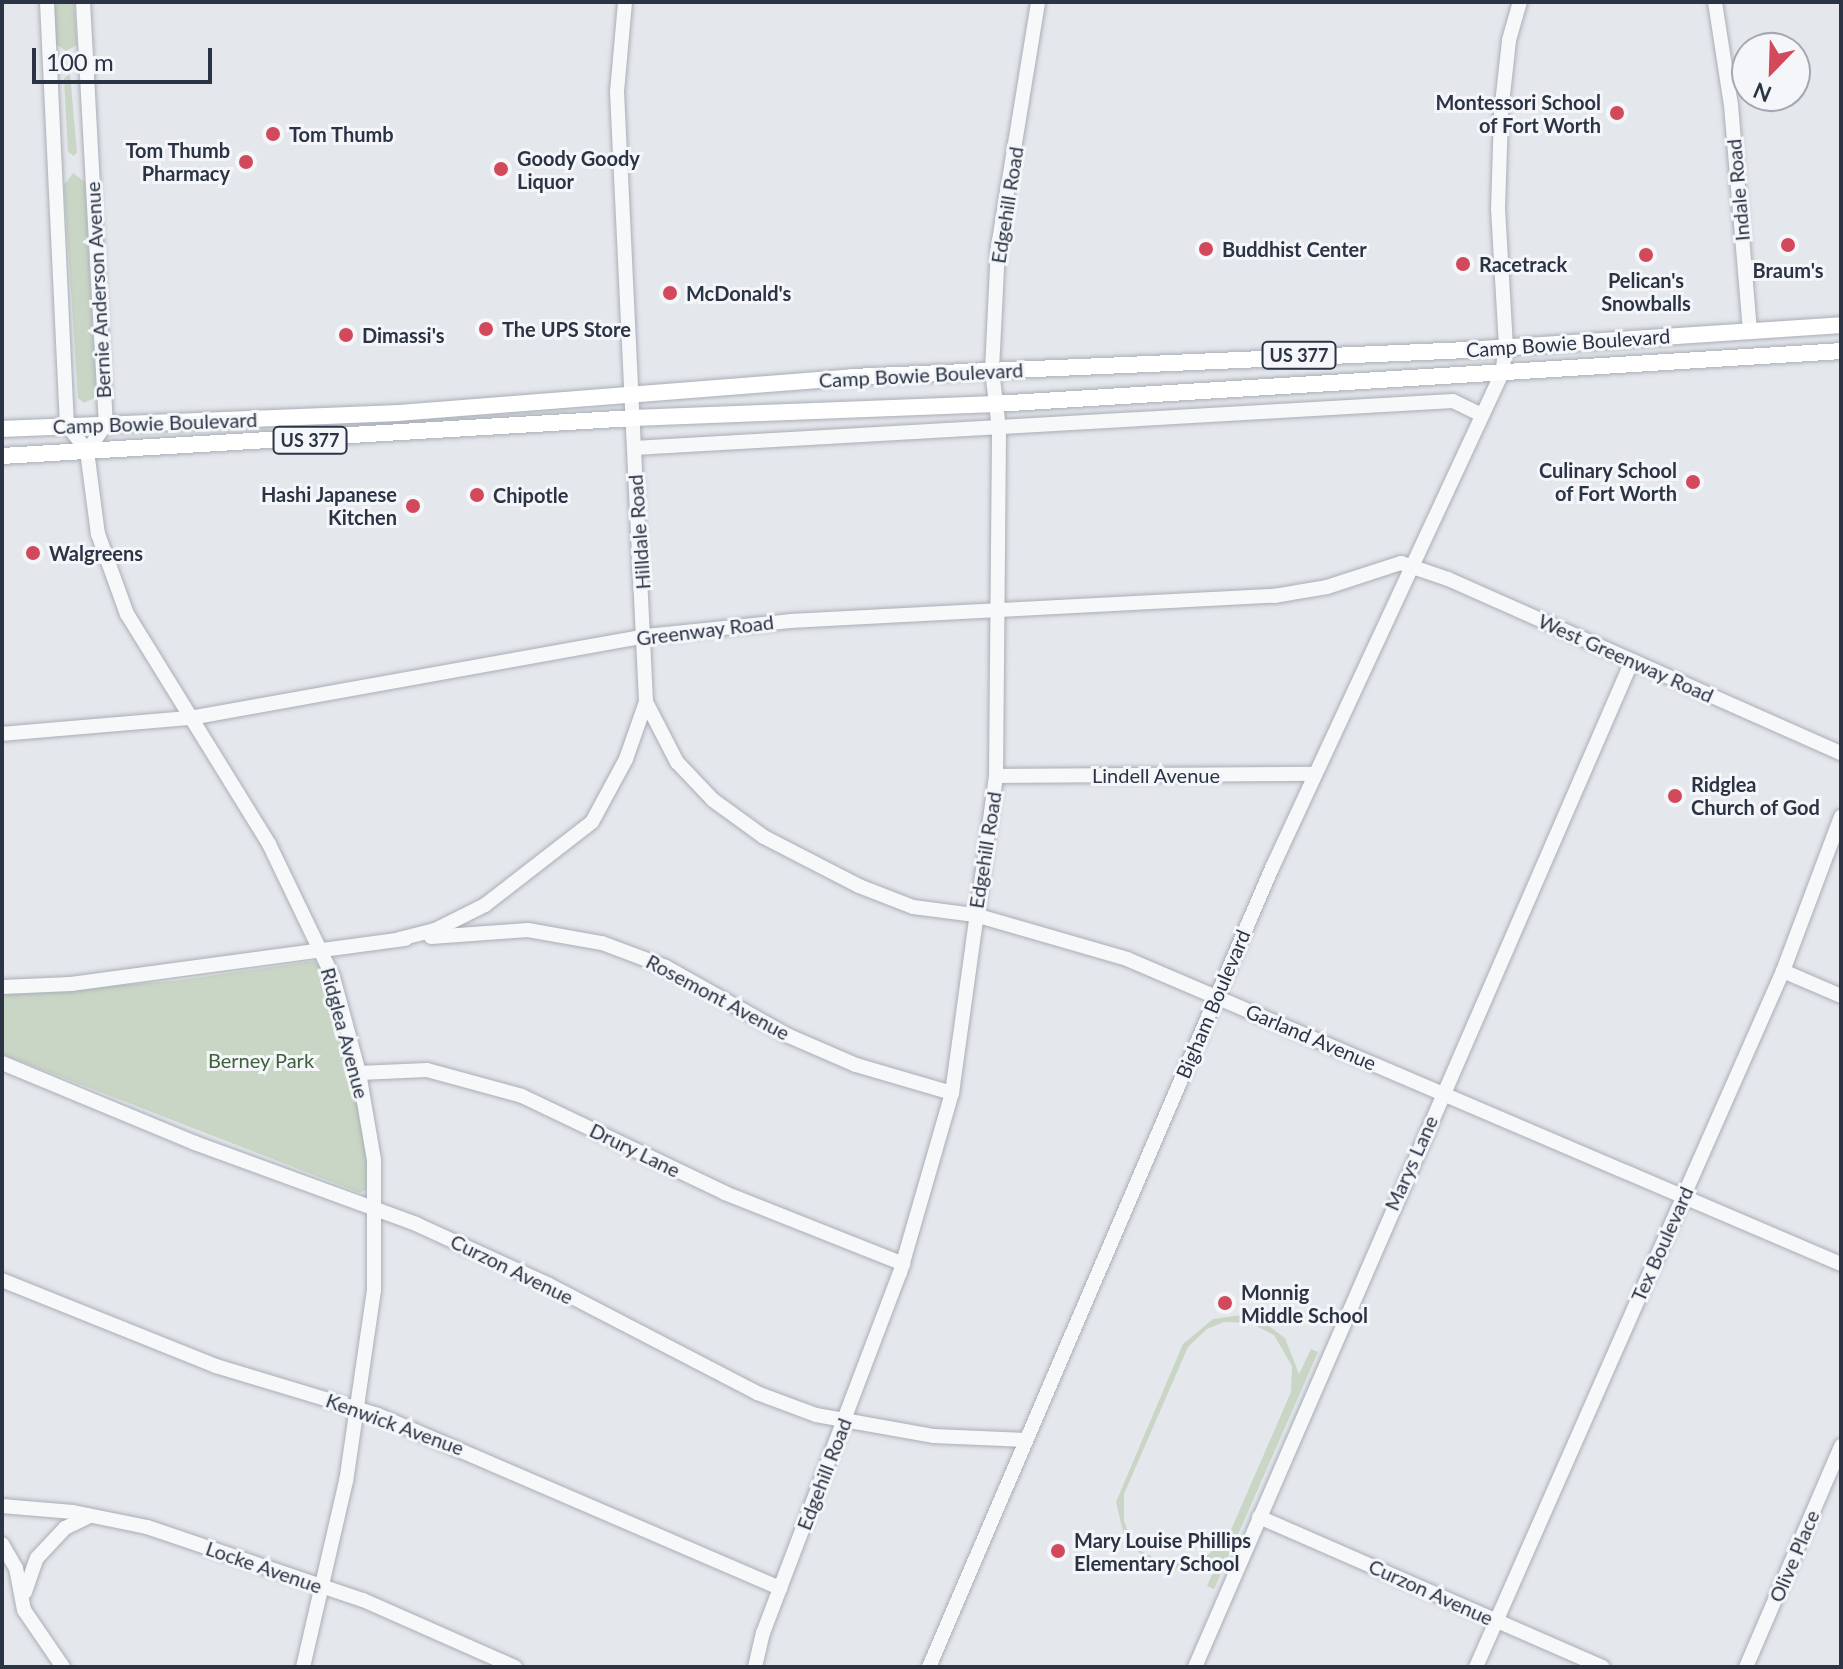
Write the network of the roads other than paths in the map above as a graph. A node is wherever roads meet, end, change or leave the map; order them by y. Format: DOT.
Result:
graph roads {
  1 [pos="47,2"];
  2 [pos="83,2"];
  3 [pos="625,2"];
  4 [pos="1038,2"];
  5 [pos="1520,2"];
  6 [pos="1715,2"];
  7 [pos="1841,325"];
  8 [pos="1750,332"];
  9 [pos="1506,347"];
  10 [pos="1841,351"];
  11 [pos="1256,356"];
  12 [pos="1752,356"];
  13 [pos="992,370"];
  14 [pos="1502,373"];
  15 [pos="1258,385"];
  16 [pos="632,392"];
  17 [pos="995,404"];
  18 [pos="398,413"];
  19 [pos="1482,415"];
  20 [pos="634,418"];
  21 [pos="106,424"];
  22 [pos="67,425"];
  23 [pos="2,429"];
  24 [pos="999,429"];
  25 [pos="330,439"];
  26 [pos="634,448"];
  27 [pos="87,451"];
  28 [pos="2,456"];
  29 [pos="1411,566"];
  30 [pos="999,609"];
  31 [pos="646,636"];
  32 [pos="1632,661"];
  33 [pos="646,702"];
  34 [pos="190,718"];
  35 [pos="2,734"];
  36 [pos="1841,753"];
  37 [pos="1315,774"];
  38 [pos="996,776"];
  39 [pos="1841,817"];
  40 [pos="975,915"];
  41 [pos="399,939"];
  42 [pos="322,953"];
  43 [pos="1783,971"];
  44 [pos="2,987"];
  45 [pos="1841,996"];
  46 [pos="1216,997"];
  47 [pos="2,1063"];
  48 [pos="359,1073"];
  49 [pos="1441,1092"];
  50 [pos="952,1093"];
  51 [pos="1684,1195"];
  52 [pos="377,1210"];
  53 [pos="903,1264"];
  54 [pos="1841,1264"];
  55 [pos="2,1280"];
  56 [pos="357,1408"];
  57 [pos="845,1423"];
  58 [pos="1026,1440"];
  59 [pos="1841,1446"];
  60 [pos="2,1506"];
  61 [pos="90,1516"];
  62 [pos="1259,1517"];
  63 [pos="2,1544"];
  64 [pos="322,1587"];
  65 [pos="780,1588"];
  66 [pos="23,1600"];
  67 [pos="1496,1621"];
  68 [pos="63,1667"];
  69 [pos="303,1667"];
  70 [pos="515,1667"];
  71 [pos="755,1667"];
  72 [pos="929,1667"];
  73 [pos="1195,1667"];
  74 [pos="1476,1667"];
  75 [pos="1603,1667"];
  76 [pos="1746,1667"];
  1 -- 22 [label="street, Bernie Anderson Avenue"];
  2 -- 21 [label="street, Bernie Anderson Avenue"];
  3 -- 16 [label="street, Hilldale Road"];
  4 -- 13 [label="street, Edgehill Road"];
  5 -- 9 [label="street, Bigham Boulevard"];
  6 -- 8 [label="street, Indale Road"];
  7 -- 8 [label="main road, Camp Bowie Boulevard / US 377"];
  8 -- 9 [label="main road, Camp Bowie Boulevard / US 377"];
  8 -- 12 [label="main road"];
  9 -- 11 [label="main road, Camp Bowie Boulevard / US 377"];
  9 -- 14 [label="street, Bigham Boulevard"];
  10 -- 12 [label="main road, Camp Bowie Boulevard / US 377"];
  11 -- 13 [label="main road, Camp Bowie Boulevard / US 377"];
  11 -- 15 [label="main road"];
  12 -- 14 [label="main road, Camp Bowie Boulevard / US 377"];
  13 -- 16 [label="main road, Camp Bowie Boulevard / US 377"];
  13 -- 17 [label="street, Edgehill Road"];
  14 -- 15 [label="main road, Camp Bowie Boulevard / US 377"];
  14 -- 19 [label="street, Bigham Boulevard"];
  15 -- 17 [label="main road, Camp Bowie Boulevard / US 377"];
  16 -- 18 [label="main road, Camp Bowie Boulevard / US 377"];
  16 -- 20 [label="street, Hilldale Road"];
  17 -- 20 [label="main road, Camp Bowie Boulevard / US 377"];
  17 -- 24 [label="street, Edgehill Road"];
  18 -- 21 [label="main road, Camp Bowie Boulevard / US 377"];
  18 -- 25 [label="main road"];
  19 -- 24 [label="street"];
  19 -- 29 [label="street, Bigham Boulevard"];
  20 -- 25 [label="main road, Camp Bowie Boulevard / US 377"];
  20 -- 26 [label="street, Hilldale Road"];
  21 -- 22 [label="main road, Camp Bowie Boulevard / US 377"];
  21 -- 27 [label="street, Bernie Anderson Avenue"];
  22 -- 23 [label="main road, Camp Bowie Boulevard / US 377"];
  22 -- 27 [label="street"];
  24 -- 26 [label="street"];
  24 -- 30 [label="street, Edgehill Road"];
  25 -- 27 [label="main road, Camp Bowie Boulevard / US 377"];
  26 -- 31 [label="street, Hilldale Road"];
  27 -- 28 [label="main road, Camp Bowie Boulevard / US 377"];
  27 -- 34 [label="street, Ridglea Avenue"];
  29 -- 30 [label="street, Greenway Road"];
  29 -- 32 [label="street, West Greenway Road"];
  29 -- 37 [label="street, Bigham Boulevard"];
  30 -- 31 [label="street, Greenway Road"];
  30 -- 38 [label="street, Edgehill Road"];
  31 -- 33 [label="street, Hilldale Road"];
  31 -- 34 [label="street, Greenway Road"];
  32 -- 36 [label="street, West Greenway Road"];
  32 -- 49 [label="street, Marys Lane"];
  33 -- 40 [label="street, Garland Avenue"];
  33 -- 41 [label="street, Hilldale Road"];
  34 -- 35 [label="street, Greenway Road"];
  34 -- 42 [label="street, Ridglea Avenue"];
  37 -- 38 [label="street, Lindell Avenue"];
  37 -- 46 [label="street, Bigham Boulevard"];
  38 -- 40 [label="street, Edgehill Road"];
  39 -- 43 [label="street, Tex Boulevard"];
  40 -- 46 [label="street, Garland Avenue"];
  40 -- 50 [label="street, Edgehill Road"];
  41 -- 42 [label="street, Rosemont Avenue"];
  41 -- 50 [label="street, Rosemont Avenue"];
  42 -- 44 [label="street, Rosemont Avenue"];
  42 -- 48 [label="street, Ridglea Avenue"];
  43 -- 45 [label="street"];
  43 -- 51 [label="street, Tex Boulevard"];
  46 -- 49 [label="street, Garland Avenue"];
  46 -- 58 [label="street, Bigham Boulevard"];
  47 -- 52 [label="street, Curzon Avenue"];
  48 -- 52 [label="street, Ridglea Avenue"];
  48 -- 53 [label="street, Drury Lane"];
  49 -- 51 [label="street, Garland Avenue"];
  49 -- 62 [label="street, Marys Lane"];
  50 -- 53 [label="street, Edgehill Road"];
  51 -- 54 [label="street, Garland Avenue"];
  51 -- 67 [label="street, Tex Boulevard"];
  52 -- 56 [label="street, Ridglea Avenue"];
  52 -- 57 [label="street, Curzon Avenue"];
  53 -- 57 [label="street, Edgehill Road"];
  55 -- 56 [label="street, Kenwick Avenue"];
  56 -- 64 [label="street, Ridglea Avenue"];
  56 -- 65 [label="street, Kenwick Avenue"];
  57 -- 58 [label="street, Curzon Avenue"];
  57 -- 65 [label="street, Edgehill Road"];
  58 -- 72 [label="street, Bigham Boulevard"];
  59 -- 76 [label="street, Olive Place"];
  60 -- 61 [label="street, Locke Avenue"];
  61 -- 64 [label="street, Locke Avenue"];
  61 -- 66 [label="street"];
  62 -- 67 [label="street, Curzon Avenue"];
  62 -- 73 [label="street, Marys Lane"];
  63 -- 66 [label="street"];
  64 -- 69 [label="street, Ridglea Avenue"];
  64 -- 70 [label="street, Locke Avenue"];
  65 -- 71 [label="street, Edgehill Road"];
  66 -- 68 [label="street"];
  67 -- 74 [label="street, Tex Boulevard"];
  67 -- 75 [label="street, Curzon Avenue"];
}
